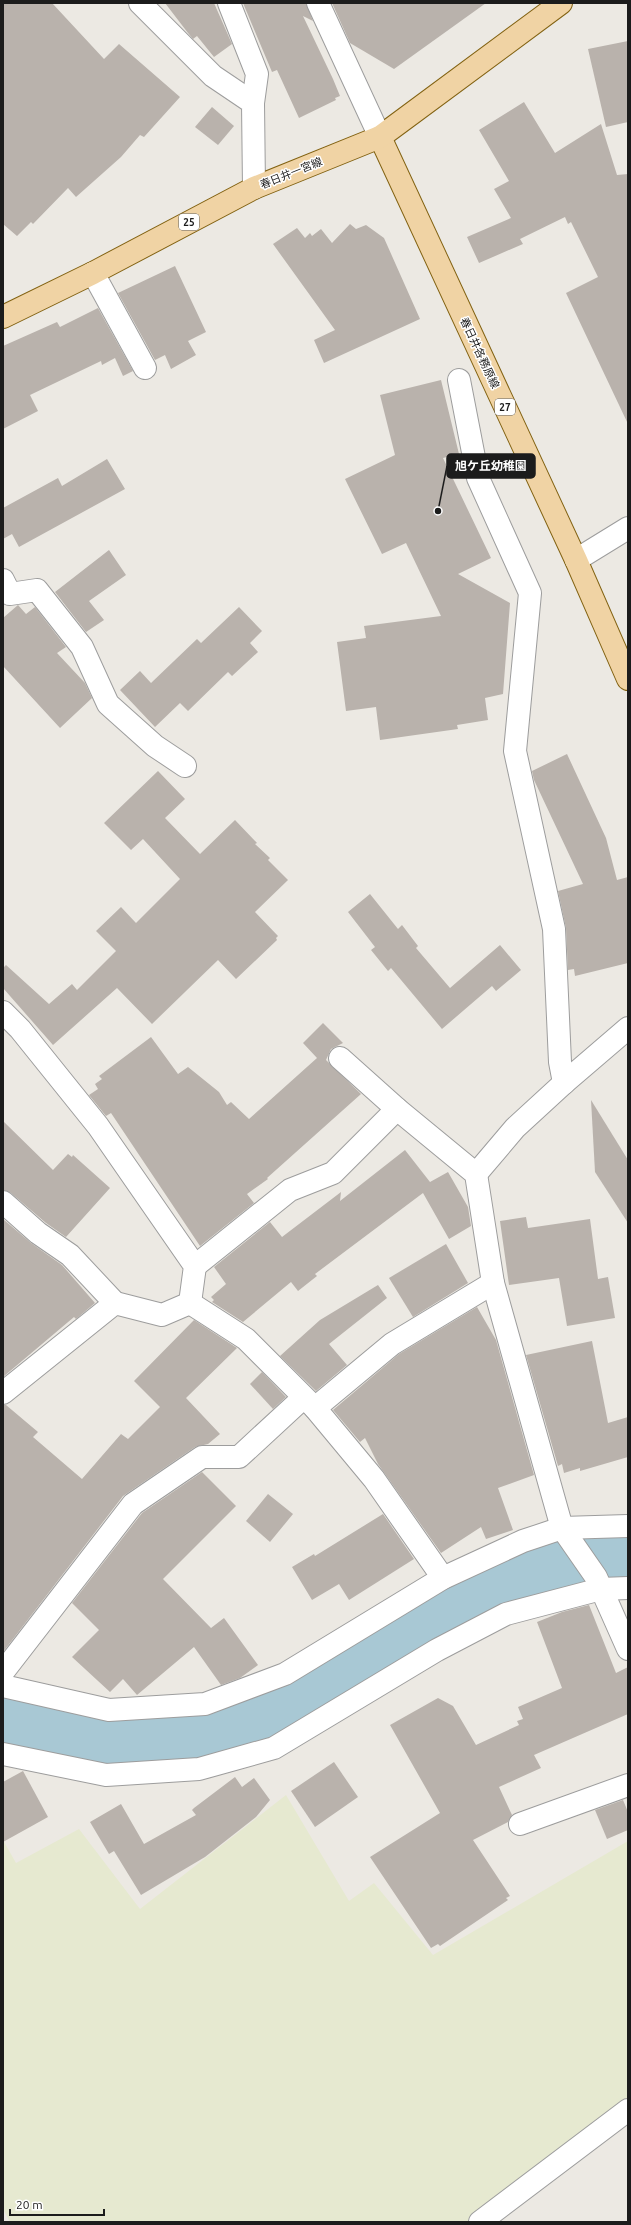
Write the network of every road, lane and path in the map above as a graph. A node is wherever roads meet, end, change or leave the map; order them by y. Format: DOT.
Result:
graph roads {
  1 [pos="140,3"];
  2 [pos="229,3"];
  3 [pos="318,3"];
  4 [pos="561,3"];
  5 [pos="253,103"];
  6 [pos="380,137"];
  7 [pos="254,188"];
  8 [pos="93,273"];
  9 [pos="3,316"];
  10 [pos="145,368"];
  11 [pos="459,380"];
  12 [pos="628,528"];
  13 [pos="576,560"];
  14 [pos="3,580"];
  15 [pos="628,679"];
  16 [pos="185,766"];
  17 [pos="3,1012"];
  18 [pos="628,1028"];
  19 [pos="340,1058"];
  20 [pos="564,1083"];
  21 [pos="397,1109"];
  22 [pos="476,1174"];
  23 [pos="3,1202"];
  24 [pos="195,1266"];
  25 [pos="493,1284"];
  26 [pos="115,1303"];
  27 [pos="190,1303"];
  28 [pos="3,1393"];
  29 [pos="309,1403"];
  30 [pos="628,1526"];
  31 [pos="567,1534"];
  32 [pos="443,1578"];
  33 [pos="598,1583"];
  34 [pos="628,1588"];
  35 [pos="628,1649"];
  36 [pos="3,1672"];
  37 [pos="3,1686"];
  38 [pos="3,1754"];
  39 [pos="628,1785"];
  40 [pos="520,1824"];
  41 [pos="628,2110"];
  42 [pos="480,2222"];
  1 -- 5 [label="street"];
  2 -- 5 [label="street"];
  3 -- 6 [label="street"];
  4 -- 6 [label="main road, 春日井一宮線 / 25"];
  5 -- 7 [label="street"];
  6 -- 7 [label="main road, 春日井一宮線 / 25"];
  6 -- 13 [label="main road, 春日井各務原線 / 27"];
  7 -- 8 [label="main road, 春日井一宮線 / 25"];
  8 -- 9 [label="main road, 春日井一宮線 / 25"];
  8 -- 10 [label="street"];
  11 -- 20 [label="street"];
  12 -- 13 [label="street"];
  13 -- 15 [label="main road, 春日井各務原線 / 27"];
  14 -- 16 [label="street"];
  17 -- 24 [label="street"];
  18 -- 20 [label="street"];
  19 -- 21 [label="street"];
  20 -- 22 [label="street"];
  21 -- 22 [label="street"];
  21 -- 24 [label="street"];
  22 -- 25 [label="street"];
  23 -- 26 [label="street"];
  24 -- 27 [label="street"];
  25 -- 29 [label="street"];
  25 -- 31 [label="street"];
  26 -- 27 [label="street"];
  26 -- 28 [label="street"];
  27 -- 29 [label="street"];
  29 -- 32 [label="street"];
  29 -- 36 [label="street"];
  30 -- 31 [label="street"];
  31 -- 32 [label="street"];
  31 -- 33 [label="street"];
  32 -- 37 [label="street"];
  33 -- 34 [label="street"];
  33 -- 35 [label="street"];
  33 -- 38 [label="street"];
  39 -- 40 [label="street"];
  41 -- 42 [label="street"];
}
